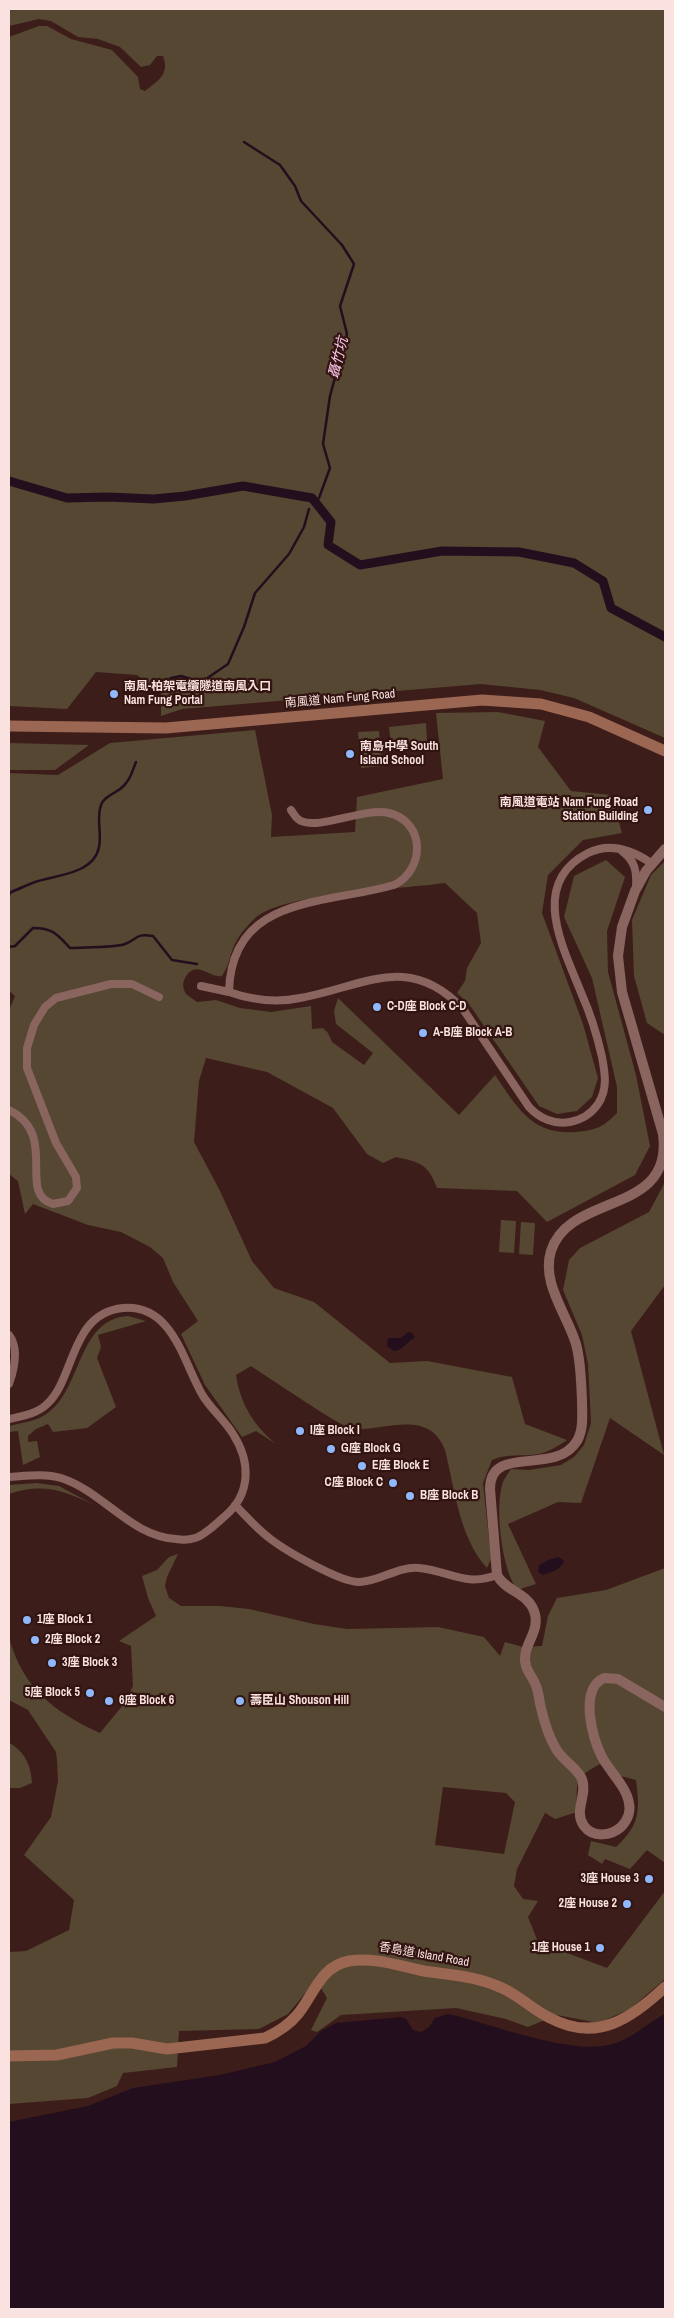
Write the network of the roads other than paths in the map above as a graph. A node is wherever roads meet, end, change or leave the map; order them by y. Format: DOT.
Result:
graph roads {
  1 [pos="9,726"];
  2 [pos="665,751"];
  3 [pos="291,810"];
  4 [pos="616,848"];
  5 [pos="665,849"];
  6 [pos="651,863"];
  7 [pos="636,891"];
  8 [pos="201,986"];
  9 [pos="229,992"];
  10 [pos="159,996"];
  11 [pos="9,1110"];
  12 [pos="9,1335"];
  13 [pos="9,1384"];
  14 [pos="9,1419"];
  15 [pos="9,1477"];
  16 [pos="236,1505"];
  17 [pos="497,1575"];
  18 [pos="665,1707"];
  19 [pos="665,1987"];
  20 [pos="9,2056"];
  1 -- 2 [label="main road, 南風道 Nam Fung Road"];
  3 -- 9 [label="street"];
  4 -- 6 [label="street"];
  4 -- 7 [label="street"];
  4 -- 9 [label="street"];
  5 -- 6 [label="street"];
  6 -- 7 [label="street"];
  7 -- 17 [label="street"];
  8 -- 9 [label="street"];
  10 -- 11 [label="street"];
  12 -- 13 [label="street"];
  14 -- 16 [label="street"];
  15 -- 16 [label="street"];
  16 -- 17 [label="street"];
  17 -- 18 [label="street"];
  19 -- 20 [label="main road, 香島道 Island Road"];
}
